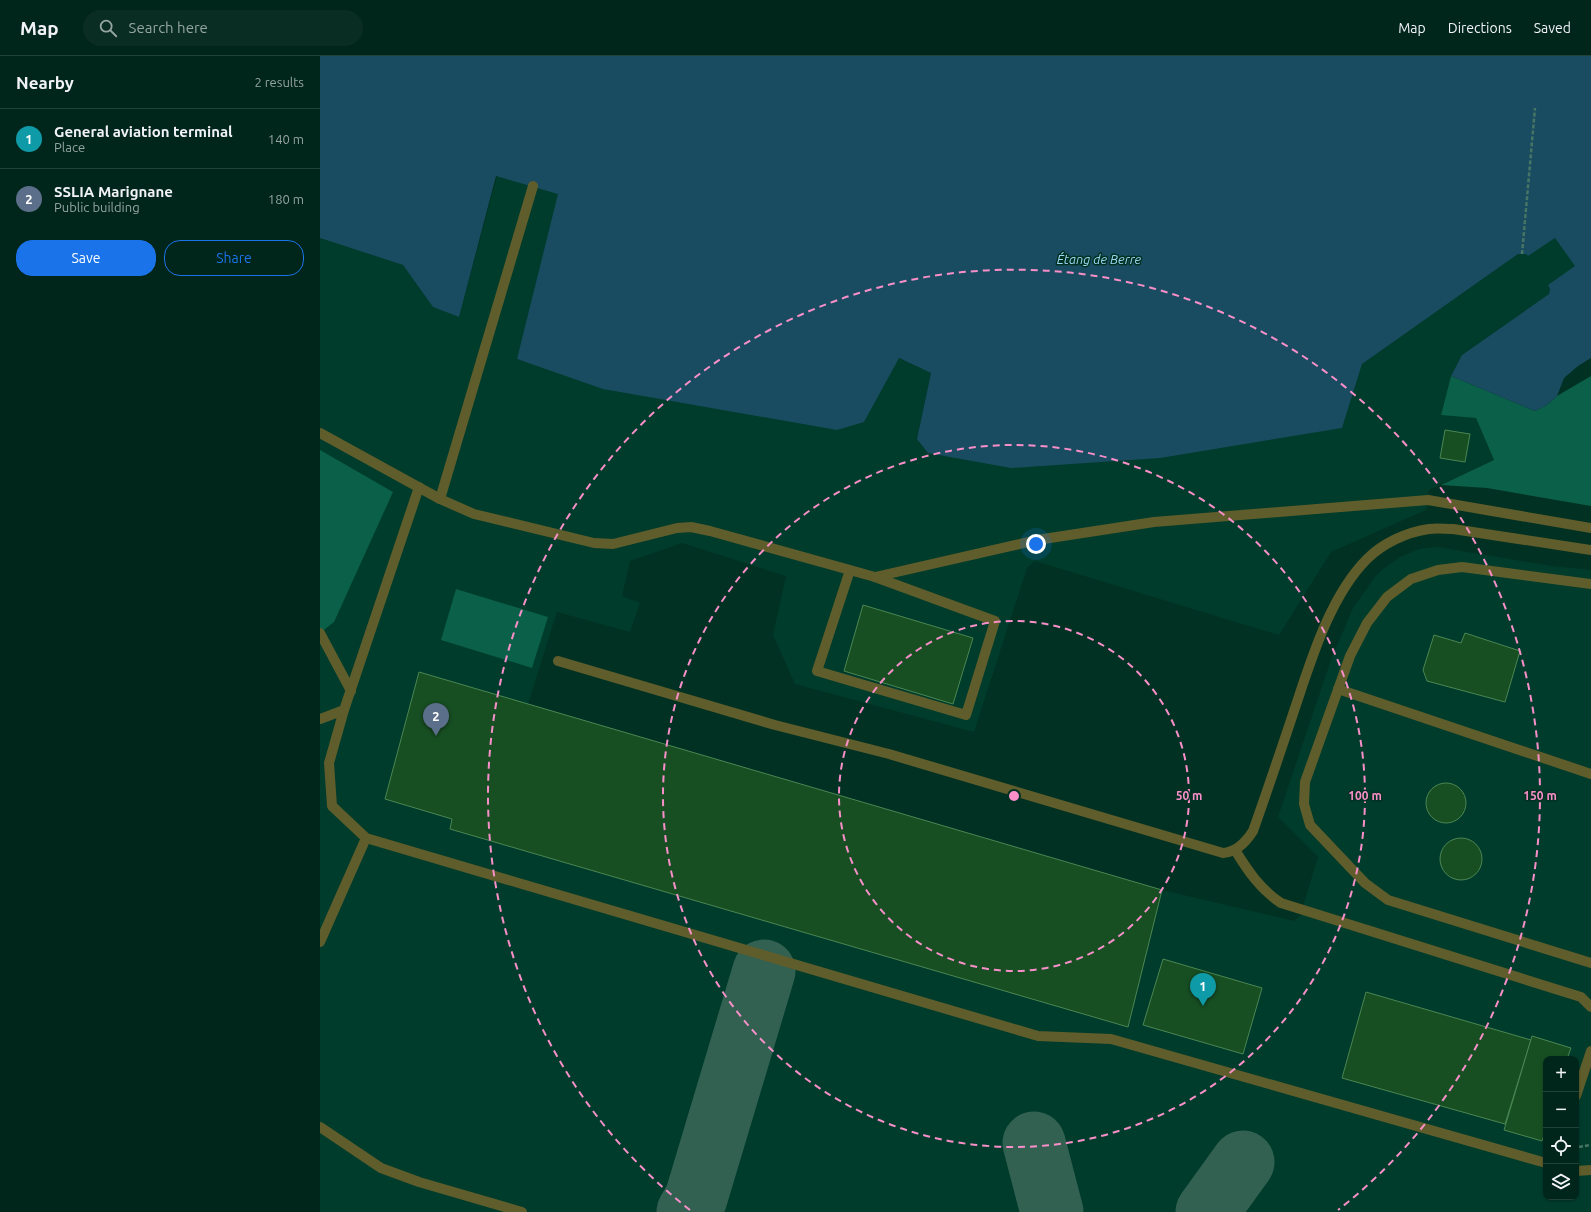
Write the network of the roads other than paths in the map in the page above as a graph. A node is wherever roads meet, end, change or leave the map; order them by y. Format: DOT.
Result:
graph roads {
  1 [pos="533,186"];
  2 [pos="320,433"];
  3 [pos="419,487"];
  4 [pos="440,499"];
  5 [pos="1591,528"];
  6 [pos="1591,550"];
  7 [pos="850,570"];
  8 [pos="875,577"];
  9 [pos="1591,584"];
  10 [pos="320,632"];
  11 [pos="558,661"];
  12 [pos="1338,689"];
  13 [pos="350,691"];
  14 [pos="344,710"];
  15 [pos="320,719"];
  16 [pos="1591,774"];
  17 [pos="366,838"];
  18 [pos="1235,850"];
  19 [pos="320,942"];
  20 [pos="1591,963"];
  21 [pos="1591,1007"];
  22 [pos="1591,1051"];
  23 [pos="1577,1092"];
  24 [pos="320,1127"];
  25 [pos="1543,1162"];
  26 [pos="1591,1170"];
  27 [pos="1579,1171"];
  28 [pos="522,1212"];
  1 -- 4 [label="street"];
  2 -- 3 [label="street"];
  3 -- 4 [label="street"];
  3 -- 13 [label="street"];
  4 -- 7 [label="street"];
  5 -- 8 [label="street"];
  6 -- 18 [label="street"];
  7 -- 8 [label="street"];
  7 -- 8 [label="street"];
  9 -- 12 [label="street"];
  10 -- 13 [label="street"];
  11 -- 18 [label="street"];
  12 -- 16 [label="street"];
  12 -- 20 [label="street"];
  13 -- 14 [label="street"];
  14 -- 15 [label="street"];
  14 -- 17 [label="street"];
  17 -- 19 [label="street"];
  17 -- 25 [label="street"];
  18 -- 21 [label="street"];
  22 -- 23 [label="street"];
  24 -- 28 [label="street"];
  26 -- 27 [label="street"];
}
